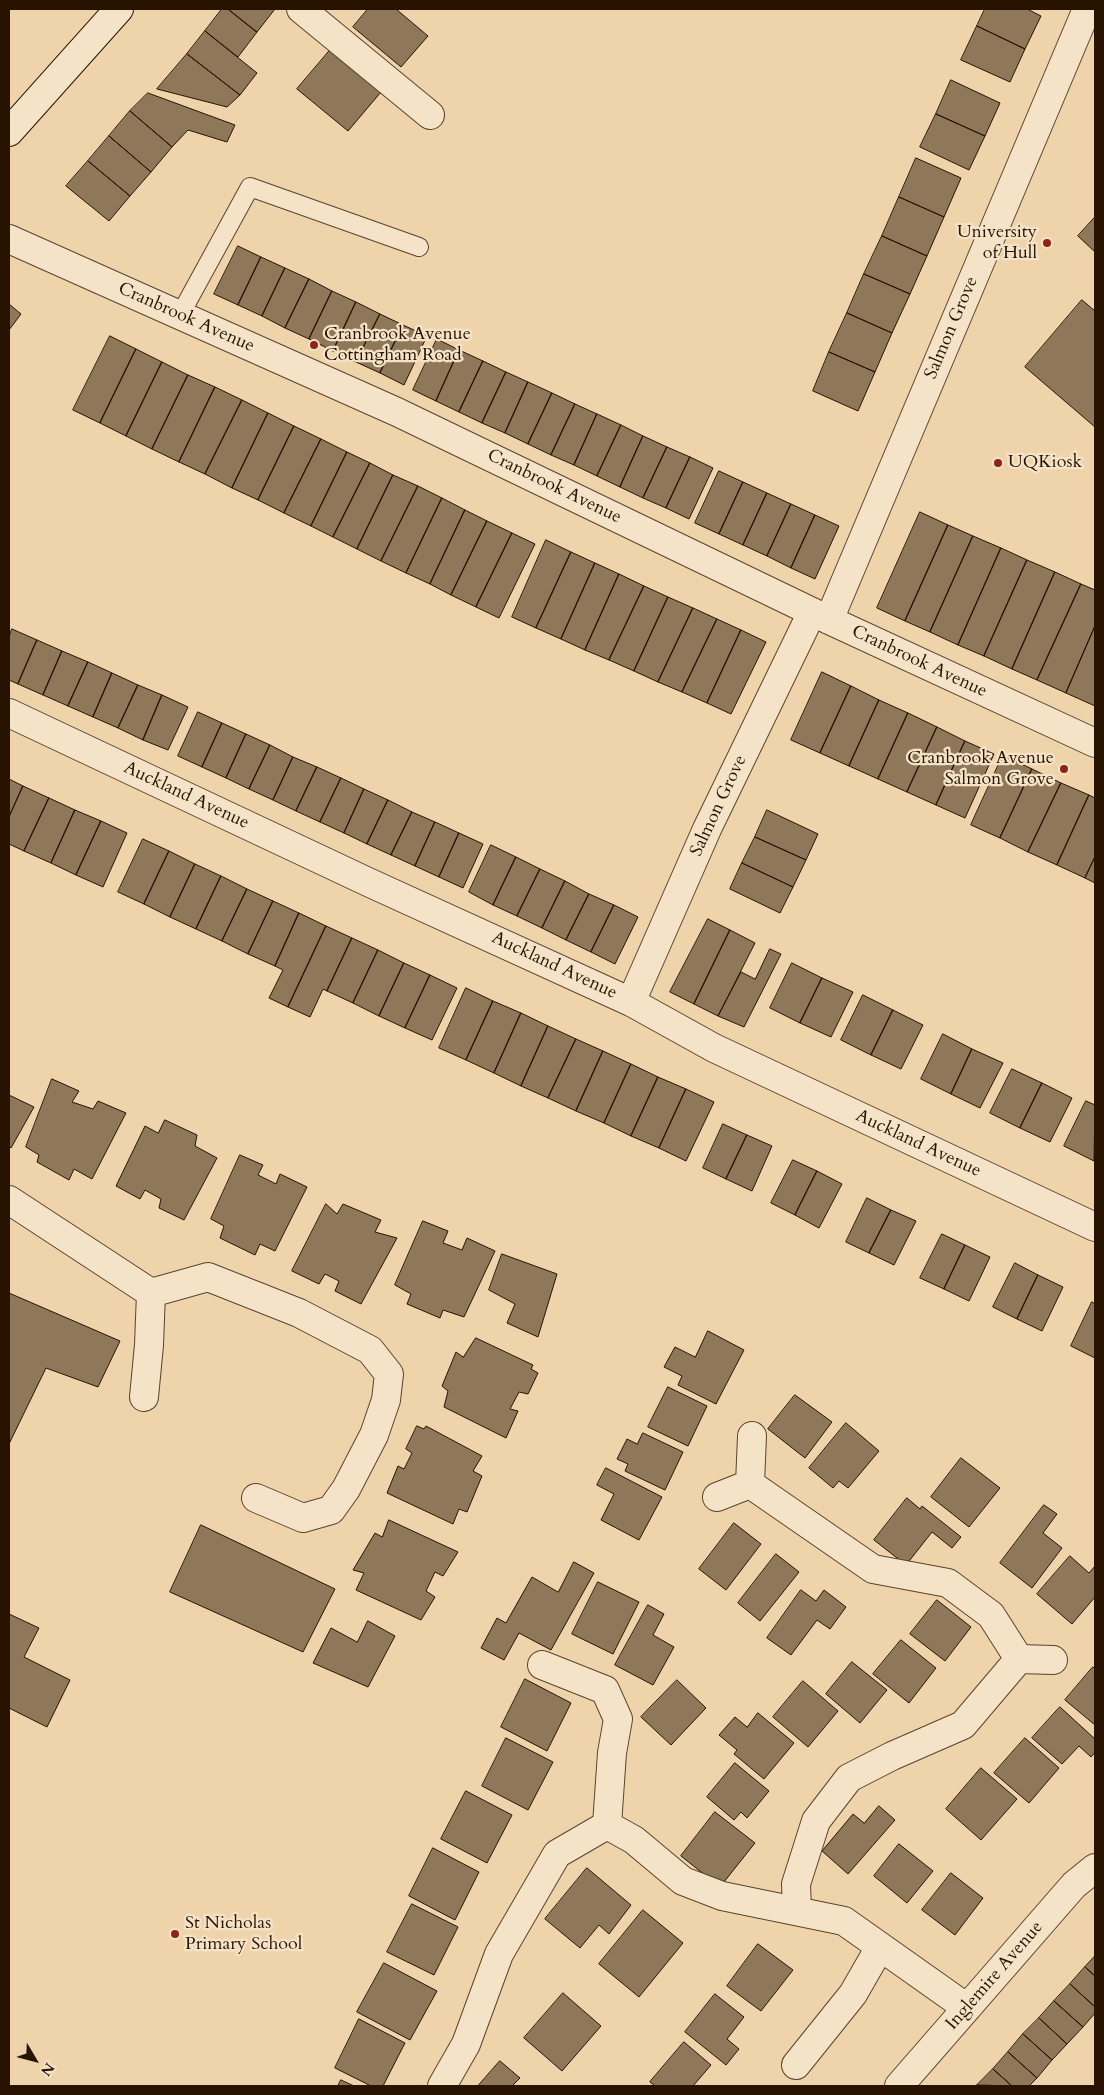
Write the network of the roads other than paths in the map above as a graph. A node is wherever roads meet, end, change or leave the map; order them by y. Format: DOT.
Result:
graph roads {
  1 [pos="119,9"];
  2 [pos="300,9"];
  3 [pos="1087,9"];
  4 [pos="430,115"];
  5 [pos="9,132"];
  6 [pos="9,239"];
  7 [pos="419,247"];
  8 [pos="180,315"];
  9 [pos="820,616"];
  10 [pos="9,713"];
  11 [pos="1095,743"];
  12 [pos="631,1002"];
  13 [pos="9,1200"];
  14 [pos="1095,1227"];
  15 [pos="151,1293"];
  16 [pos="144,1397"];
  17 [pos="752,1436"];
  18 [pos="750,1484"];
  19 [pos="717,1497"];
  20 [pos="256,1498"];
  21 [pos="1019,1659"];
  22 [pos="1053,1660"];
  23 [pos="542,1665"];
  24 [pos="607,1825"];
  25 [pos="1095,1868"];
  26 [pos="796,1910"];
  27 [pos="880,1947"];
  28 [pos="967,2008"];
  29 [pos="796,2065"];
  30 [pos="442,2086"];
  31 [pos="899,2086"];
  1 -- 5 [label="street"];
  2 -- 4 [label="street"];
  3 -- 9 [label="street, Salmon Grove"];
  6 -- 8 [label="street, Cranbrook Avenue"];
  7 -- 8 [label="lane"];
  8 -- 9 [label="street, Cranbrook Avenue"];
  9 -- 11 [label="street, Cranbrook Avenue"];
  9 -- 12 [label="street, Salmon Grove"];
  10 -- 12 [label="street, Auckland Avenue"];
  12 -- 14 [label="street, Auckland Avenue"];
  13 -- 15 [label="street"];
  15 -- 16 [label="street"];
  15 -- 20 [label="street"];
  17 -- 18 [label="street"];
  18 -- 19 [label="street"];
  18 -- 21 [label="street"];
  21 -- 22 [label="street"];
  21 -- 26 [label="street"];
  23 -- 24 [label="street"];
  24 -- 26 [label="street"];
  24 -- 30 [label="street"];
  25 -- 28 [label="street, Inglemire Avenue"];
  26 -- 27 [label="street"];
  27 -- 28 [label="street"];
  27 -- 29 [label="street"];
  28 -- 31 [label="street, Inglemire Avenue"];
}
